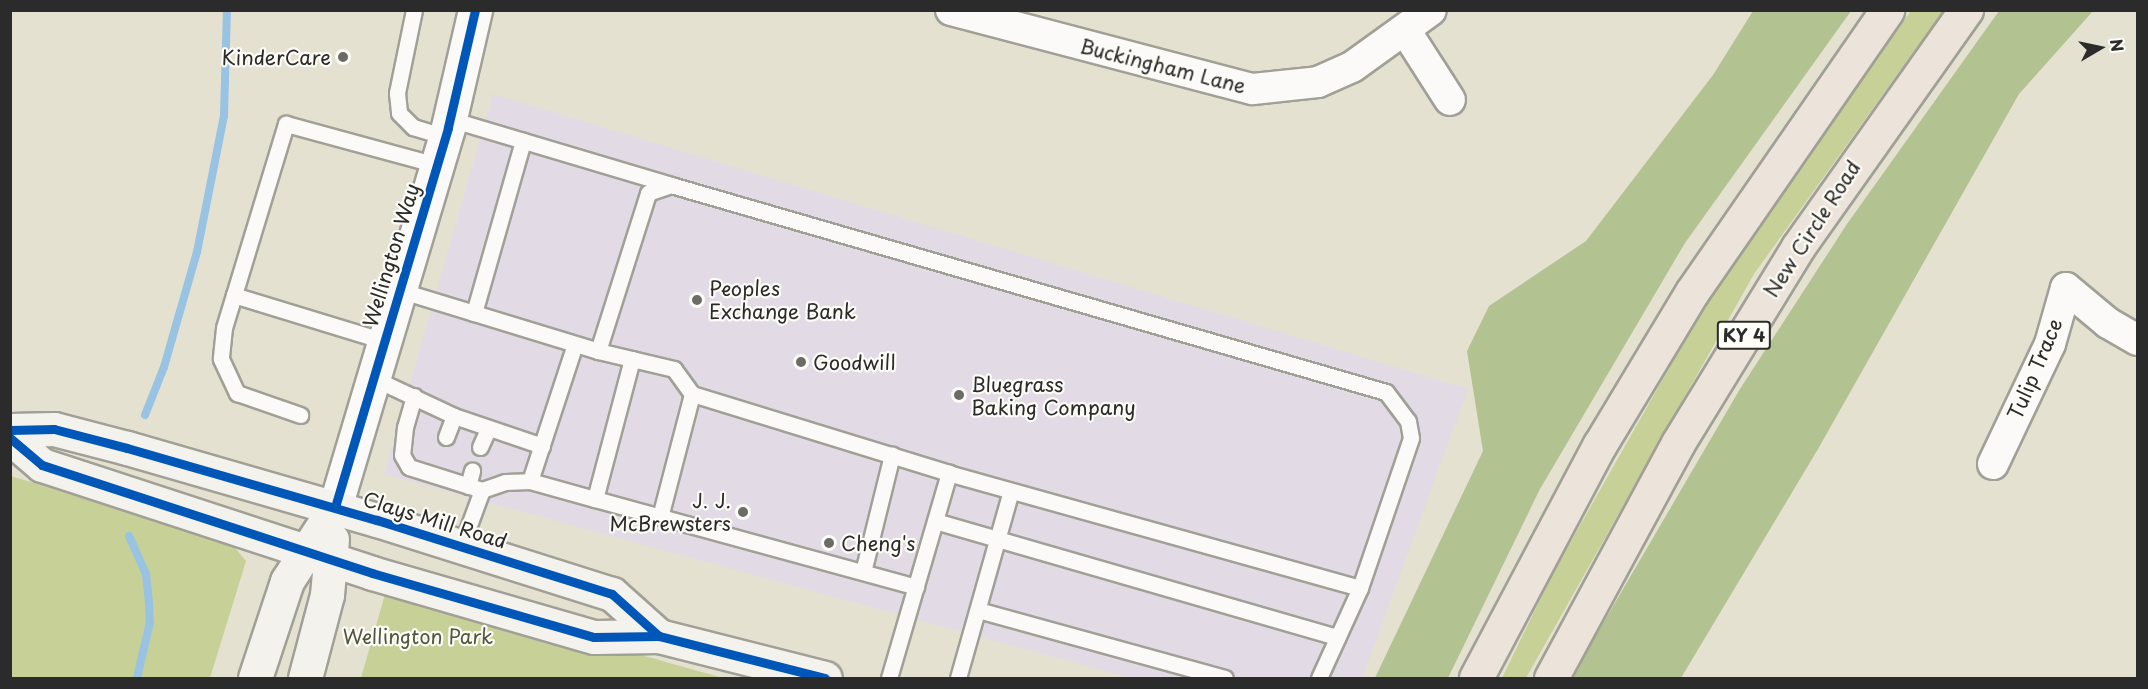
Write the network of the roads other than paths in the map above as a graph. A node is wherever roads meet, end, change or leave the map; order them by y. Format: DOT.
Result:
graph roads {
  1 [pos="414,10"];
  2 [pos="951,10"];
  3 [pos="1431,10"];
  4 [pos="1887,10"];
  5 [pos="1966,10"];
  6 [pos="470,11"];
  7 [pos="1404,30"];
  8 [pos="1450,100"];
  9 [pos="444,140"];
  10 [pos="523,141"];
  11 [pos="671,185"];
  12 [pos="399,290"];
  13 [pos="234,295"];
  14 [pos="474,313"];
  15 [pos="2138,340"];
  16 [pos="384,342"];
  17 [pos="575,344"];
  18 [pos="598,351"];
  19 [pos="632,359"];
  20 [pos="373,378"];
  21 [pos="692,394"];
  22 [pos="414,396"];
  23 [pos="300,415"];
  24 [pos="454,417"];
  25 [pos="488,429"];
  26 [pos="10,430"];
  27 [pos="446,437"];
  28 [pos="10,438"];
  29 [pos="542,446"];
  30 [pos="480,447"];
  31 [pos="892,454"];
  32 [pos="438,460"];
  33 [pos="1994,464"];
  34 [pos="949,473"];
  35 [pos="433,475"];
  36 [pos="530,481"];
  37 [pos="474,482"];
  38 [pos="1011,490"];
  39 [pos="595,499"];
  40 [pos="335,507"];
  41 [pos="660,517"];
  42 [pos="935,521"];
  43 [pos="997,539"];
  44 [pos="461,547"];
  45 [pos="318,556"];
  46 [pos="863,572"];
  47 [pos="916,587"];
  48 [pos="1360,588"];
  49 [pos="978,610"];
  50 [pos="659,636"];
  51 [pos="1338,637"];
  52 [pos="255,678"];
  53 [pos="305,678"];
  54 [pos="825,678"];
  55 [pos="889,678"];
  56 [pos="958,678"];
  57 [pos="1225,678"];
  58 [pos="1319,678"];
  59 [pos="1476,678"];
  60 [pos="1551,678"];
  1 -- 9 [label="lane"];
  2 -- 7 [label="street, Buckingham Lane"];
  3 -- 7 [label="street, Buckingham Lane"];
  4 -- 59 [label="highway"];
  5 -- 60 [label="highway, New Circle Road / KY 4"];
  6 -- 9 [label="street, Wellington Way"];
  7 -- 8 [label="street"];
  9 -- 10 [label="lane"];
  9 -- 12 [label="street, Wellington Way"];
  9 -- 13 [label="lane"];
  10 -- 11 [label="lane"];
  10 -- 14 [label="lane"];
  11 -- 18 [label="lane"];
  11 -- 48 [label="lane"];
  12 -- 14 [label="lane"];
  12 -- 16 [label="street, Wellington Way"];
  13 -- 16 [label="lane"];
  13 -- 23 [label="lane"];
  14 -- 17 [label="lane"];
  15 -- 33 [label="street, Tulip Trace"];
  16 -- 20 [label="street, Wellington Way"];
  17 -- 18 [label="lane"];
  17 -- 29 [label="lane"];
  18 -- 19 [label="lane"];
  19 -- 21 [label="lane"];
  19 -- 39 [label="lane"];
  20 -- 22 [label="lane"];
  20 -- 40 [label="street, Wellington Way"];
  21 -- 31 [label="lane"];
  21 -- 41 [label="lane"];
  22 -- 24 [label="lane"];
  22 -- 35 [label="lane"];
  24 -- 25 [label="lane"];
  24 -- 27 [label="lane"];
  25 -- 29 [label="lane"];
  25 -- 30 [label="lane"];
  26 -- 40 [label="main road, Clays Mill Road"];
  28 -- 45 [label="main road, Clays Mill Road"];
  29 -- 36 [label="lane"];
  31 -- 34 [label="lane"];
  31 -- 46 [label="lane"];
  32 -- 35 [label="lane"];
  34 -- 38 [label="lane"];
  34 -- 42 [label="lane"];
  35 -- 37 [label="lane"];
  36 -- 37 [label="lane"];
  36 -- 39 [label="lane"];
  37 -- 44 [label="lane"];
  38 -- 43 [label="lane"];
  38 -- 48 [label="lane"];
  39 -- 41 [label="lane"];
  40 -- 44 [label="main road, Clays Mill Road"];
  40 -- 45 [label="main road, Wellington Way"];
  41 -- 46 [label="lane"];
  42 -- 43 [label="lane"];
  42 -- 47 [label="lane"];
  43 -- 49 [label="lane"];
  43 -- 51 [label="lane"];
  44 -- 50 [label="main road, Clays Mill Road"];
  45 -- 50 [label="main road, Clays Mill Road"];
  45 -- 52 [label="main road, Wellington Way"];
  45 -- 53 [label="main road, Wellington Way"];
  46 -- 47 [label="lane"];
  47 -- 55 [label="lane"];
  48 -- 51 [label="lane"];
  49 -- 56 [label="lane"];
  49 -- 57 [label="lane"];
  50 -- 54 [label="main road, Clays Mill Road"];
  51 -- 58 [label="lane"];
}
